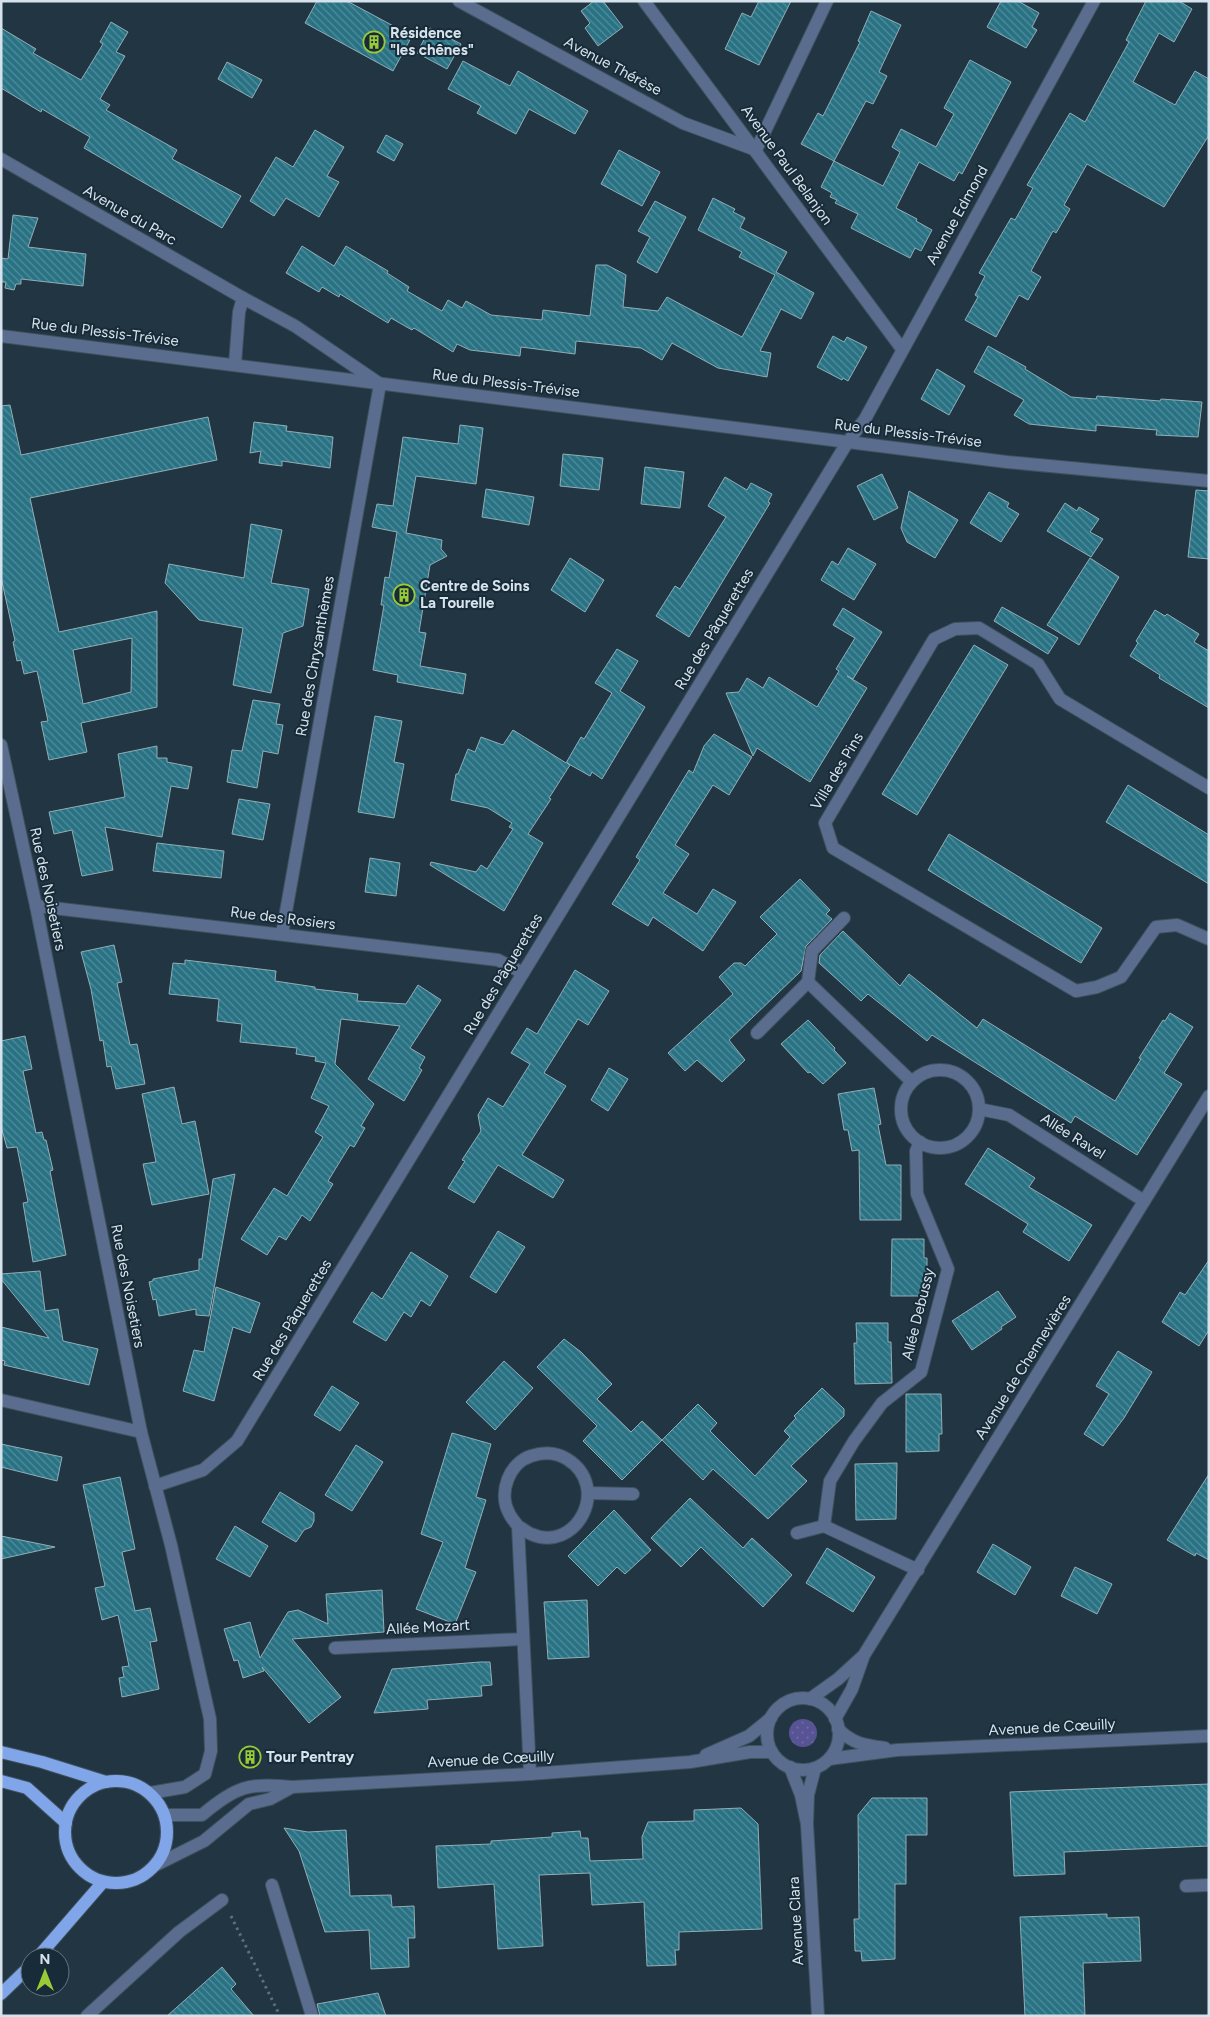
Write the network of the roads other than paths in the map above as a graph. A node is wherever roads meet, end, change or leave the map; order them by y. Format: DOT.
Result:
graph roads {
  1 [pos="459,1"];
  2 [pos="644,1"];
  3 [pos="827,1"];
  4 [pos="1094,1"];
  5 [pos="756,150"];
  6 [pos="1,159"];
  7 [pos="244,298"];
  8 [pos="1,336"];
  9 [pos="902,349"];
  10 [pos="235,364"];
  11 [pos="380,384"];
  12 [pos="847,443"];
  13 [pos="1209,481"];
  14 [pos="1,744"];
  15 [pos="1209,788"];
  16 [pos="36,906"];
  17 [pos="844,918"];
  18 [pos="282,934"];
  19 [pos="1209,939"];
  20 [pos="524,973"];
  21 [pos="808,982"];
  22 [pos="756,1033"];
  23 [pos="912,1082"];
  24 [pos="1209,1096"];
  25 [pos="979,1109"];
  26 [pos="920,1142"];
  27 [pos="1144,1201"];
  28 [pos="1,1400"];
  29 [pos="141,1432"];
  30 [pos="155,1486"];
  31 [pos="589,1494"];
  32 [pos="633,1494"];
  33 [pos="518,1526"];
  34 [pos="824,1526"];
  35 [pos="797,1533"];
  36 [pos="918,1570"];
  37 [pos="523,1638"];
  38 [pos="335,1648"];
  39 [pos="864,1655"];
  40 [pos="810,1699"];
  41 [pos="771,1718"];
  42 [pos="837,1724"];
  43 [pos="1209,1736"];
  44 [pos="897,1750"];
  45 [pos="1,1752"];
  46 [pos="772,1752"];
  47 [pos="829,1759"];
  48 [pos="690,1762"];
  49 [pos="790,1767"];
  50 [pos="815,1768"];
  51 [pos="530,1774"];
  52 [pos="1,1781"];
  53 [pos="106,1782"];
  54 [pos="292,1787"];
  55 [pos="150,1793"];
  56 [pos="166,1815"];
  57 [pos="66,1823"];
  58 [pos="807,1824"];
  59 [pos="156,1865"];
  60 [pos="103,1882"];
  61 [pos="272,1885"];
  62 [pos="1209,1885"];
  63 [pos="1186,1886"];
  64 [pos="222,1900"];
  65 [pos="47,1947"];
  66 [pos="20,1976"];
  67 [pos="1,1994"];
  68 [pos="88,2016"];
  69 [pos="312,2016"];
  70 [pos="818,2016"];
  1 -- 5 [label="street, Avenue Thérèse"];
  2 -- 5 [label="street, Avenue Paul Belanjon"];
  3 -- 5 [label="street"];
  4 -- 9 [label="street, Avenue Edmond"];
  5 -- 9 [label="street, Avenue Paul Belanjon"];
  6 -- 7 [label="street, Avenue du Parc"];
  7 -- 10 [label="street"];
  7 -- 11 [label="street, Avenue du Parc"];
  8 -- 10 [label="street, Rue du Plessis-Trévise"];
  9 -- 12 [label="street, Avenue Edmond"];
  10 -- 11 [label="street, Rue du Plessis-Trévise"];
  11 -- 12 [label="street, Rue du Plessis-Trévise"];
  11 -- 18 [label="street, Rue des Chrysanthèmes"];
  12 -- 13 [label="street, Rue du Plessis-Trévise"];
  12 -- 20 [label="street, Rue des Pâquerettes"];
  14 -- 16 [label="street, Rue des Noisetiers"];
  15 -- 19 [label="street, Villa des Pins"];
  16 -- 18 [label="street, Rue des Rosiers"];
  16 -- 29 [label="street, Rue des Noisetiers"];
  17 -- 21 [label="street"];
  18 -- 20 [label="street, Rue des Rosiers"];
  20 -- 30 [label="street, Rue des Pâquerettes"];
  21 -- 22 [label="street"];
  21 -- 23 [label="street"];
  23 -- 25 [label="street"];
  23 -- 26 [label="street"];
  24 -- 27 [label="street, Avenue de Chennevières"];
  25 -- 26 [label="street"];
  25 -- 27 [label="street, Allée Ravel"];
  26 -- 34 [label="street, Allée Debussy"];
  27 -- 36 [label="street, Avenue de Chennevières"];
  28 -- 29 [label="street"];
  29 -- 30 [label="street, Rue des Noisetiers"];
  30 -- 55 [label="street, Rue des Noisetiers"];
  31 -- 32 [label="street"];
  31 -- 33 [label="street"];
  31 -- 33 [label="street"];
  33 -- 37 [label="street"];
  34 -- 35 [label="street"];
  34 -- 36 [label="street"];
  36 -- 39 [label="street, Avenue de Chennevières"];
  37 -- 38 [label="street, Allée Mozart"];
  37 -- 51 [label="street"];
  39 -- 40 [label="street, Avenue de Chennevières"];
  39 -- 42 [label="street, Avenue de Chennevières"];
  40 -- 41 [label="street"];
  40 -- 42 [label="street"];
  41 -- 46 [label="street"];
  41 -- 48 [label="street, Avenue de Cœuilly"];
  42 -- 44 [label="street, Avenue de Cœuilly"];
  42 -- 47 [label="street"];
  43 -- 44 [label="street, Avenue de Cœuilly"];
  44 -- 47 [label="street, Avenue de Cœuilly"];
  45 -- 53 [label="main road"];
  46 -- 48 [label="street, Avenue de Cœuilly"];
  46 -- 49 [label="street"];
  47 -- 50 [label="street"];
  48 -- 51 [label="street, Avenue de Cœuilly"];
  49 -- 50 [label="street"];
  49 -- 58 [label="street, Avenue Clara"];
  50 -- 58 [label="street, Avenue Clara"];
  51 -- 54 [label="street, Avenue de Cœuilly"];
  52 -- 57 [label="main road"];
  53 -- 55 [label="main road"];
  53 -- 57 [label="main road"];
  54 -- 56 [label="street, Avenue de Cœuilly"];
  54 -- 59 [label="street, Avenue de Cœuilly"];
  55 -- 56 [label="main road"];
  56 -- 59 [label="main road"];
  57 -- 60 [label="main road"];
  58 -- 70 [label="street, Avenue Clara"];
  59 -- 60 [label="main road"];
  60 -- 65 [label="main road"];
  61 -- 69 [label="street"];
  62 -- 63 [label="street"];
  64 -- 68 [label="street"];
  66 -- 67 [label="main road"];
}
